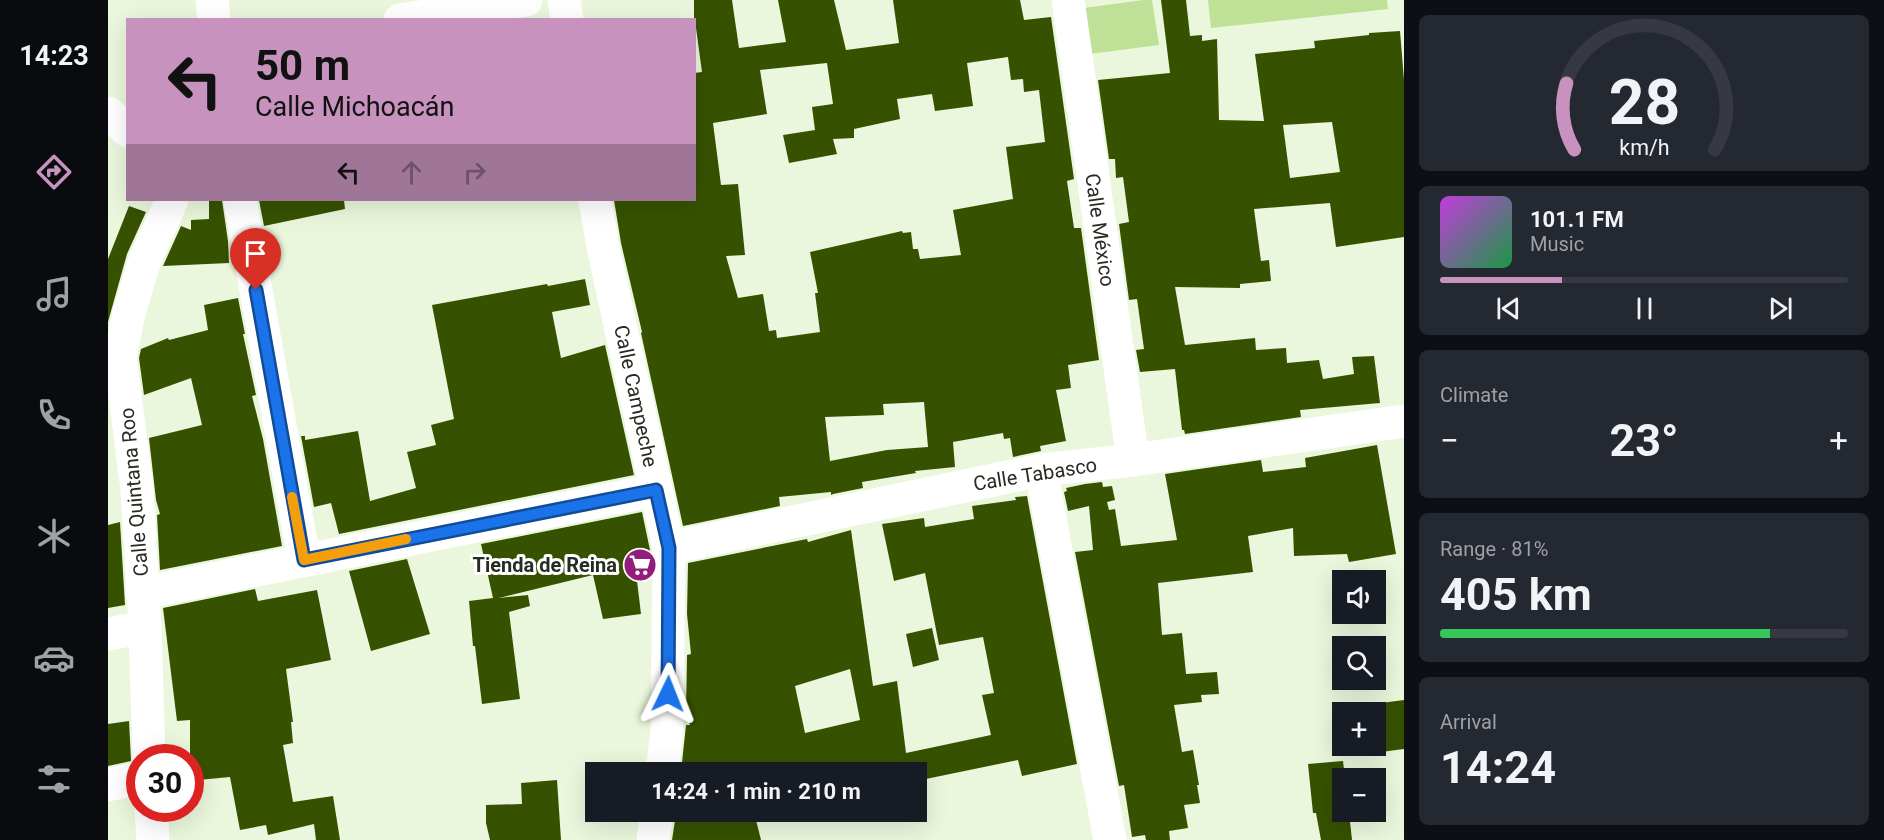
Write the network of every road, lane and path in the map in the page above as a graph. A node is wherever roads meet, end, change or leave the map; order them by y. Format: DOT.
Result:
graph roads {
  1 [pos="212,0"];
  2 [pos="526,0"];
  3 [pos="564,0"];
  4 [pos="1068,0"];
  5 [pos="214,18"];
  6 [pos="413,18"];
  7 [pos="567,18"];
  8 [pos="108,113"];
  9 [pos="126,129"];
  10 [pos="172,201"];
  11 [pos="240,201"];
  12 [pos="595,201"];
  13 [pos="1404,421"];
  14 [pos="1133,460"];
  15 [pos="1041,470"];
  16 [pos="656,490"];
  17 [pos="669,548"];
  18 [pos="304,560"];
  19 [pos="142,593"];
  20 [pos="145,627"];
  21 [pos="108,634"];
  22 [pos="148,744"];
  23 [pos="663,762"];
  24 [pos="126,781"];
  25 [pos="108,785"];
  26 [pos="152,822"];
  27 [pos="656,822"];
  28 [pos="153,840"];
  29 [pos="653,840"];
  30 [pos="1110,840"];
  1 -- 5 [label="street"];
  2 -- 6 [label="street"];
  3 -- 7 [label="street"];
  4 -- 14 [label="street, Calle México"];
  8 -- 9 [label="street"];
  10 -- 19 [label="street, Calle Quintana Roo"];
  11 -- 18 [label="street"];
  12 -- 16 [label="street, Calle Campeche"];
  13 -- 14 [label="street, Calle Tabasco"];
  14 -- 15 [label="street, Calle Tabasco"];
  15 -- 17 [label="street, Calle Tabasco"];
  15 -- 30 [label="street"];
  16 -- 17 [label="street, Calle Campeche"];
  16 -- 18 [label="street"];
  17 -- 23 [label="street, Calle Campeche"];
  18 -- 19 [label="street"];
  19 -- 20 [label="street, Calle Quintana Roo"];
  20 -- 21 [label="street"];
  20 -- 22 [label="street, Calle Quintana Roo"];
  24 -- 25 [label="street"];
  26 -- 28 [label="street"];
  27 -- 29 [label="street"];
}
